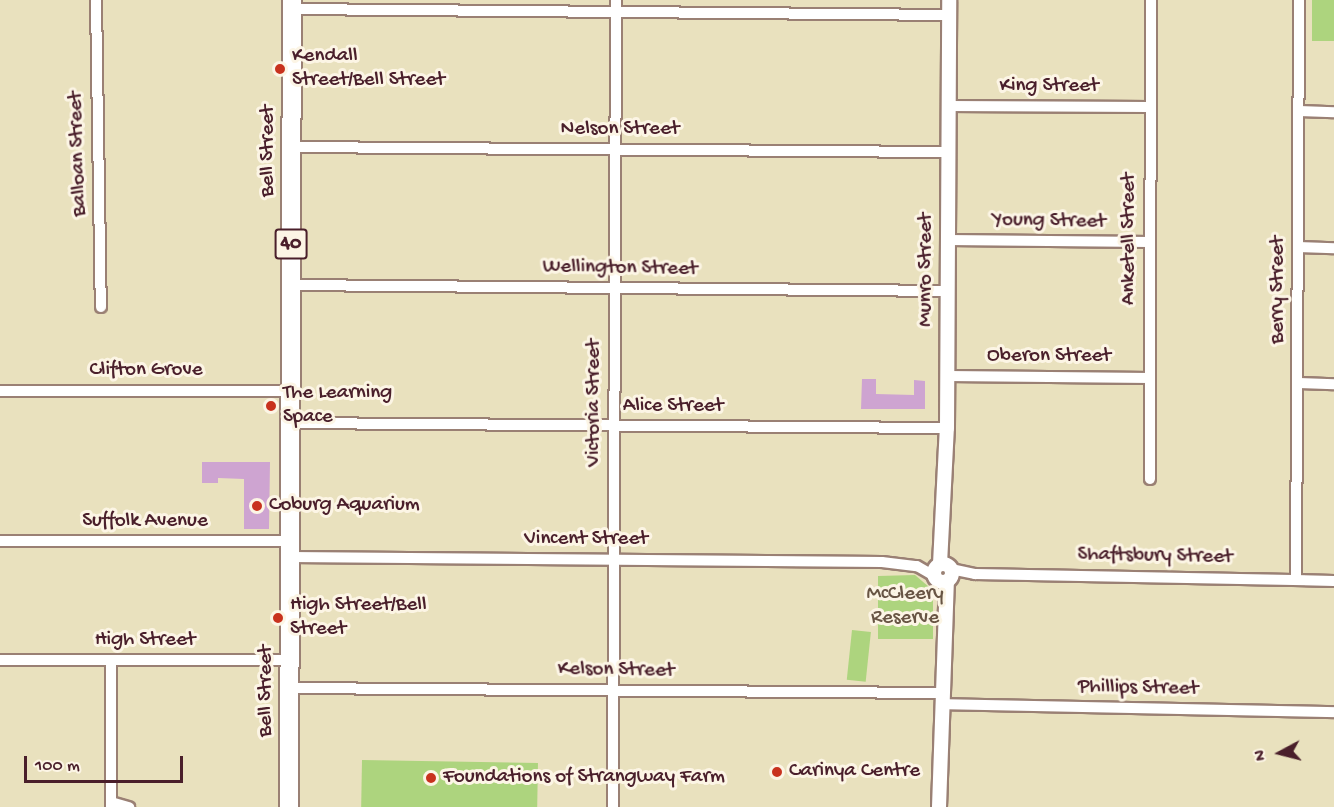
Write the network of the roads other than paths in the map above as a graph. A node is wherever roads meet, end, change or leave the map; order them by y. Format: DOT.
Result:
graph roads {
  1 [pos="96,0"];
  2 [pos="949,0"];
  3 [pos="1151,0"];
  4 [pos="1299,0"];
  5 [pos="292,4"];
  6 [pos="616,6"];
  7 [pos="949,15"];
  8 [pos="949,106"];
  9 [pos="1149,107"];
  10 [pos="1299,111"];
  11 [pos="1334,112"];
  12 [pos="292,147"];
  13 [pos="615,149"];
  14 [pos="949,152"];
  15 [pos="948,240"];
  16 [pos="1149,242"];
  17 [pos="1298,247"];
  18 [pos="1334,248"];
  19 [pos="291,285"];
  20 [pos="615,288"];
  21 [pos="948,291"];
  22 [pos="101,307"];
  23 [pos="948,376"];
  24 [pos="1150,378"];
  25 [pos="1299,383"];
  26 [pos="1334,384"];
  27 [pos="0,391"];
  28 [pos="291,391"];
  29 [pos="291,423"];
  30 [pos="614,426"];
  31 [pos="947,428"];
  32 [pos="1150,479"];
  33 [pos="0,541"];
  34 [pos="290,549"];
  35 [pos="614,559"];
  36 [pos="944,573"];
  37 [pos="1296,580"];
  38 [pos="1334,581"];
  39 [pos="0,660"];
  40 [pos="290,660"];
  41 [pos="111,661"];
  42 [pos="290,688"];
  43 [pos="613,691"];
  44 [pos="941,699"];
  45 [pos="1334,712"];
  46 [pos="111,804"];
  47 [pos="129,807"];
  48 [pos="289,807"];
  49 [pos="612,807"];
  50 [pos="939,807"];
  1 -- 22 [label="street, Balloan Street"];
  2 -- 7 [label="street, Munro Street"];
  3 -- 9 [label="street, Anketell Street"];
  4 -- 10 [label="street, Berry Street"];
  5 -- 6 [label="street"];
  5 -- 12 [label="highway, Bell Street / 40"];
  6 -- 7 [label="street"];
  6 -- 13 [label="street, Victoria Street"];
  7 -- 8 [label="street, Munro Street"];
  8 -- 9 [label="street, King Street"];
  8 -- 14 [label="street, Munro Street"];
  9 -- 16 [label="street, Anketell Street"];
  10 -- 11 [label="street"];
  10 -- 17 [label="street, Berry Street"];
  12 -- 13 [label="street, Nelson Street"];
  12 -- 19 [label="highway, Bell Street / 40"];
  13 -- 14 [label="street, Nelson Street"];
  13 -- 20 [label="street, Victoria Street"];
  14 -- 15 [label="street, Munro Street"];
  15 -- 16 [label="street, Young Street"];
  15 -- 21 [label="street, Munro Street"];
  16 -- 24 [label="street, Anketell Street"];
  17 -- 18 [label="street"];
  17 -- 25 [label="street, Berry Street"];
  19 -- 20 [label="street, Wellington Street"];
  19 -- 28 [label="highway, Bell Street / 40"];
  20 -- 21 [label="street, Wellington Street"];
  20 -- 30 [label="street, Victoria Street"];
  21 -- 23 [label="street, Munro Street"];
  23 -- 24 [label="street, Oberon Street"];
  23 -- 31 [label="street, Munro Street"];
  24 -- 32 [label="street, Anketell Street"];
  25 -- 26 [label="street"];
  25 -- 37 [label="street, Berry Street"];
  27 -- 28 [label="street, Clifton Grove"];
  28 -- 29 [label="highway, Bell Street / 40"];
  29 -- 30 [label="street, Alice Street"];
  29 -- 34 [label="highway, Bell Street / 40"];
  30 -- 31 [label="street, Alice Street"];
  30 -- 35 [label="street, Victoria Street"];
  31 -- 36 [label="street, Munro Street"];
  33 -- 34 [label="street, Suffolk Avenue"];
  34 -- 35 [label="street, Vincent Street"];
  34 -- 40 [label="highway, Bell Street / 40"];
  35 -- 36 [label="street, Vincent Street"];
  35 -- 43 [label="street, Victoria Street"];
  36 -- 37 [label="street, Shaftsbury Street"];
  36 -- 44 [label="street, Munro Street"];
  37 -- 38 [label="street, Shaftsbury Street"];
  39 -- 41 [label="street, High Street"];
  40 -- 41 [label="street, High Street"];
  40 -- 42 [label="highway, Bell Street / 40"];
  41 -- 46 [label="street"];
  42 -- 43 [label="street, Kelson Street"];
  42 -- 48 [label="highway, Bell Street / 40"];
  43 -- 44 [label="street, Kelson Street"];
  43 -- 49 [label="street, Victoria Street"];
  44 -- 45 [label="street, Phillips Street"];
  44 -- 50 [label="street, Munro Street"];
  46 -- 47 [label="street"];
}
